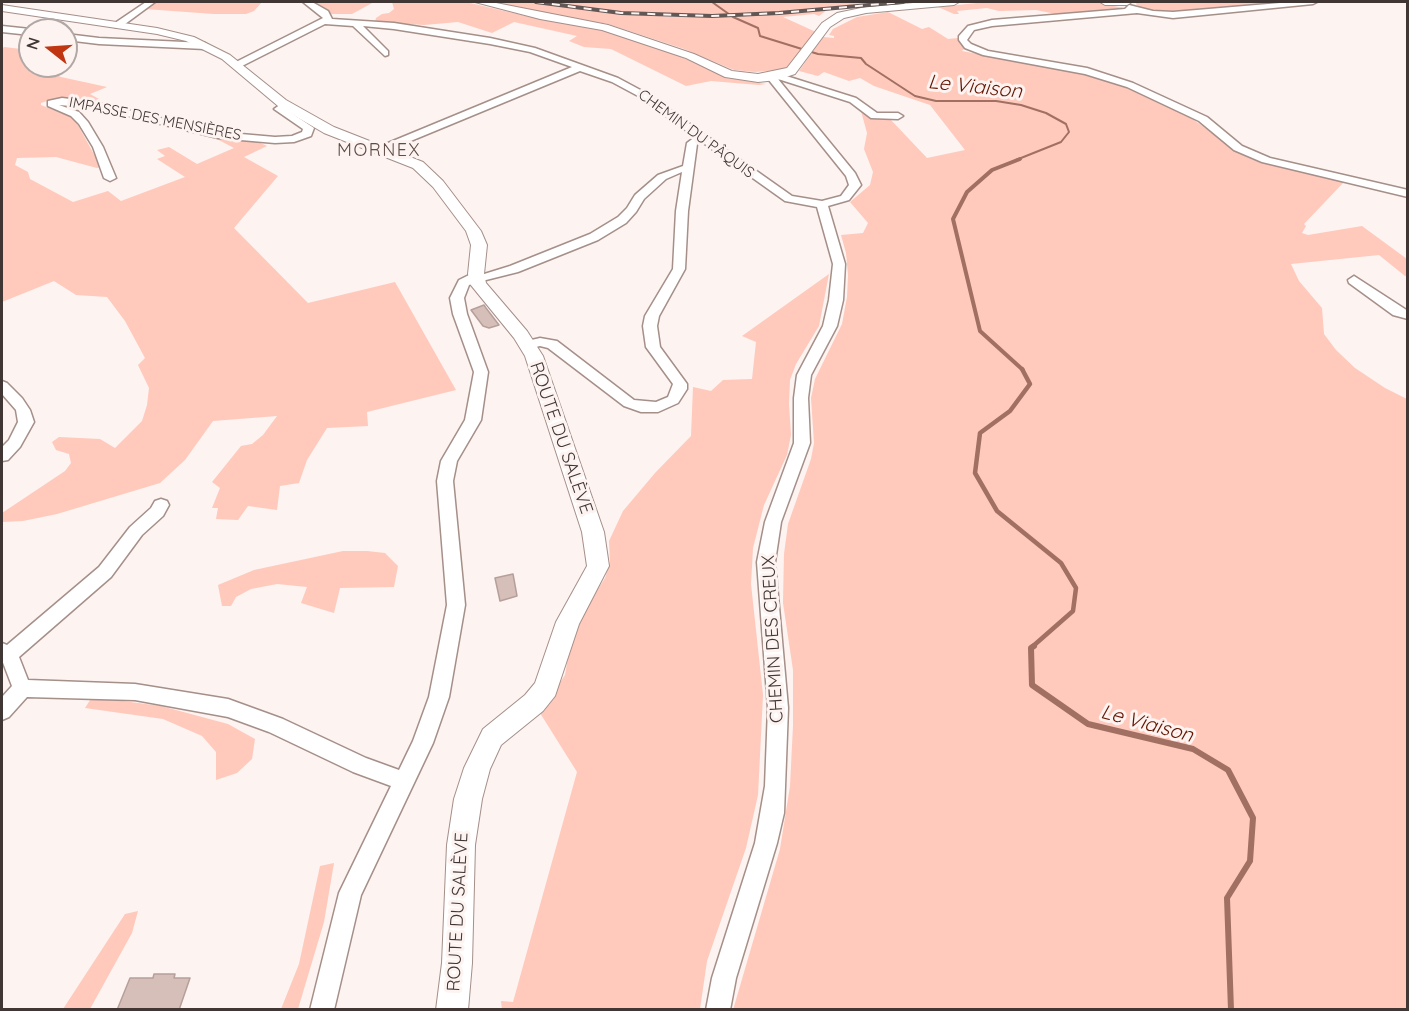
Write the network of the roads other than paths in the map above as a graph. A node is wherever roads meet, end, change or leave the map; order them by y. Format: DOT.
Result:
graph roads {
  1 [pos="151,2"];
  2 [pos="307,2"];
  3 [pos="480,2"];
  4 [pos="954,2"];
  5 [pos="1108,2"];
  6 [pos="1128,2"];
  7 [pos="1313,2"];
  8 [pos="2,8"];
  9 [pos="1138,10"];
  10 [pos="324,21"];
  11 [pos="354,22"];
  12 [pos="118,25"];
  13 [pos="2,29"];
  14 [pos="18,31"];
  15 [pos="78,38"];
  16 [pos="99,41"];
  17 [pos="205,46"];
  18 [pos="385,53"];
  19 [pos="237,66"];
  20 [pos="581,68"];
  21 [pos="779,75"];
  22 [pos="284,105"];
  23 [pos="898,116"];
  24 [pos="701,138"];
  25 [pos="380,150"];
  26 [pos="689,168"];
  27 [pos="110,178"];
  28 [pos="1407,194"];
  29 [pos="822,204"];
  30 [pos="476,278"];
  31 [pos="1354,280"];
  32 [pos="1407,315"];
  33 [pos="528,345"];
  34 [pos="2,386"];
  35 [pos="2,456"];
  36 [pos="162,505"];
  37 [pos="5,653"];
  38 [pos="22,688"];
  39 [pos="2,711"];
  40 [pos="404,781"];
  41 [pos="322,1010"];
  42 [pos="452,1010"];
  43 [pos="718,1010"];
  1 -- 12 [label="street"];
  2 -- 10 [label="street"];
  3 -- 21 [label="main road"];
  4 -- 21 [label="main road"];
  5 -- 6 [label="main road"];
  5 -- 9 [label="street"];
  6 -- 9 [label="street"];
  7 -- 9 [label="street"];
  8 -- 12 [label="main road"];
  9 -- 28 [label="street"];
  10 -- 11 [label="street, CHEMIN DU PÂQUIS"];
  10 -- 19 [label="street"];
  11 -- 18 [label="street"];
  11 -- 20 [label="street, CHEMIN DU PÂQUIS"];
  12 -- 16 [label="street"];
  12 -- 17 [label="main road"];
  13 -- 14 [label="street"];
  15 -- 16 [label="street"];
  16 -- 17 [label="street"];
  17 -- 19 [label="main road"];
  19 -- 22 [label="main road"];
  20 -- 24 [label="street, CHEMIN DU PÂQUIS"];
  20 -- 25 [label="street"];
  21 -- 23 [label="street"];
  21 -- 29 [label="street"];
  22 -- 25 [label="main road"];
  22 -- 27 [label="street, IMPASSE DES MENSIÈRES"];
  24 -- 26 [label="street"];
  24 -- 29 [label="street, CHEMIN DU PÂQUIS"];
  25 -- 30 [label="main road"];
  26 -- 30 [label="street"];
  26 -- 33 [label="street"];
  29 -- 43 [label="street, CHEMIN DES CREUX"];
  30 -- 33 [label="main road, ROUTE DU SALÈVE"];
  30 -- 40 [label="street"];
  31 -- 32 [label="street"];
  33 -- 42 [label="main road, ROUTE DU SALÈVE"];
  34 -- 35 [label="street"];
  36 -- 37 [label="street"];
  37 -- 38 [label="street"];
  38 -- 39 [label="street"];
  38 -- 40 [label="street"];
  40 -- 41 [label="street"];
}
